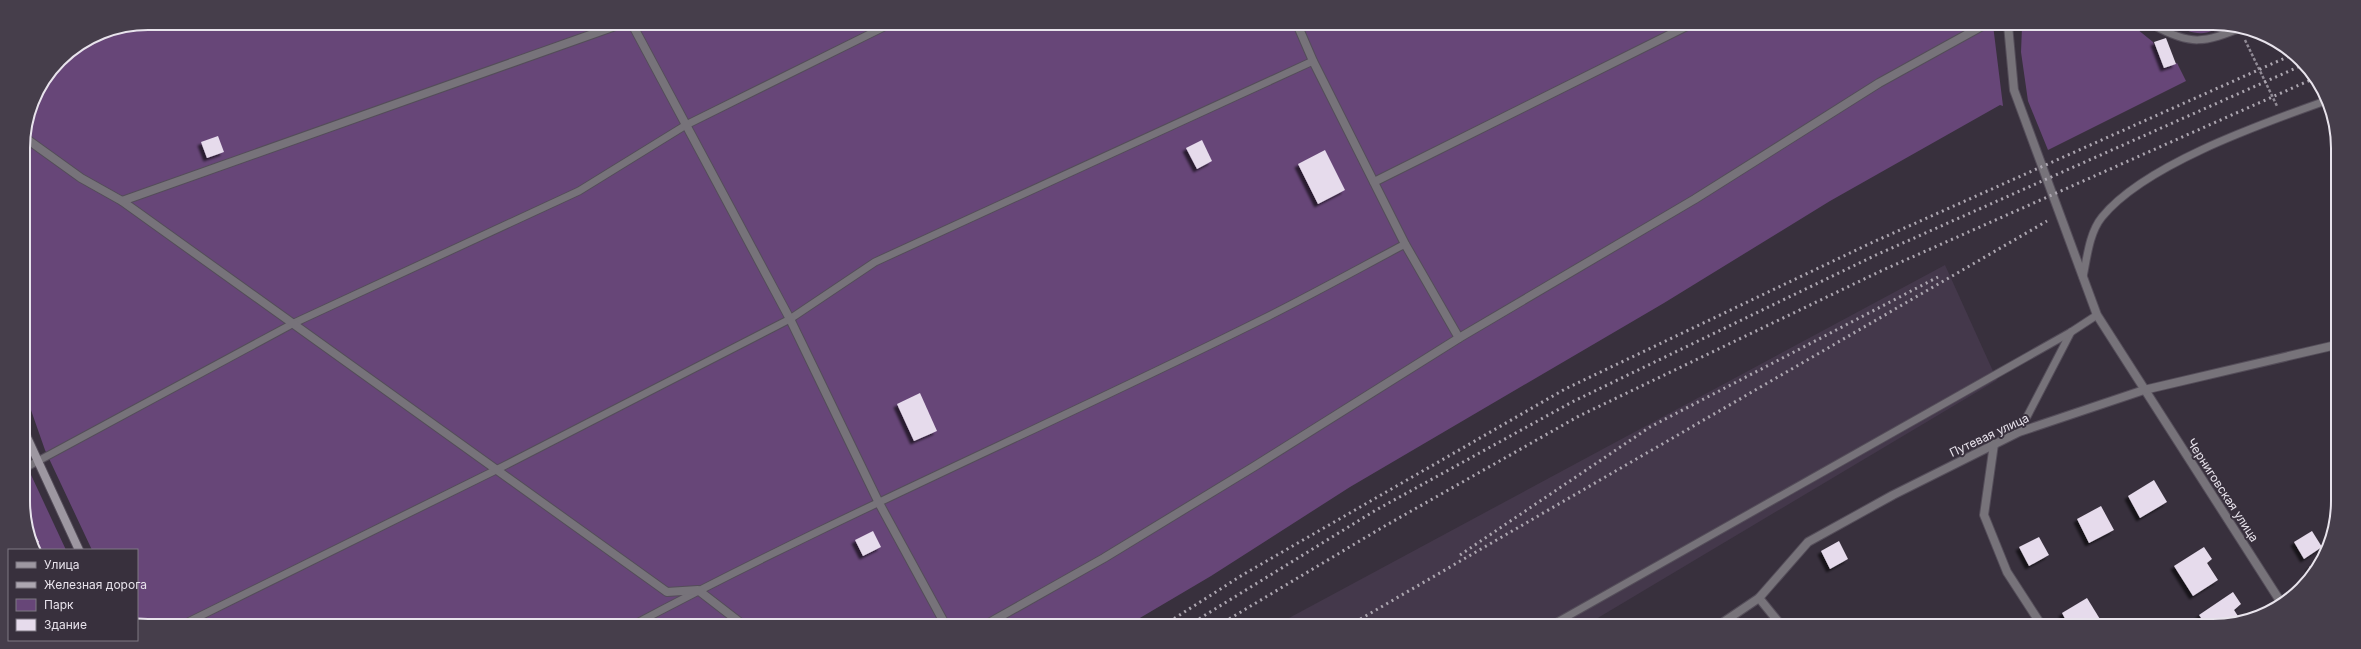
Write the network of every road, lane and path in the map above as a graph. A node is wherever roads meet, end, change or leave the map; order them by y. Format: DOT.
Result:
graph roads {
  1 [pos="604,30"];
  2 [pos="635,30"];
  3 [pos="878,30"];
  4 [pos="1301,30"];
  5 [pos="1679,30"];
  6 [pos="1975,30"];
  7 [pos="2008,30"];
  8 [pos="2162,30"];
  9 [pos="2232,31"];
  10 [pos="2223,35"];
  11 [pos="1313,61"];
  12 [pos="2322,102"];
  13 [pos="2282,117"];
  14 [pos="686,126"];
  15 [pos="30,141"];
  16 [pos="1374,182"];
  17 [pos="122,201"];
  18 [pos="1405,244"];
  19 [pos="2083,278"];
  20 [pos="2097,315"];
  21 [pos="790,318"];
  22 [pos="294,323"];
  23 [pos="2071,332"];
  24 [pos="1459,338"];
  25 [pos="2331,346"];
  26 [pos="2144,390"];
  27 [pos="2019,432"];
  28 [pos="1994,444"];
  29 [pos="30,445"];
  30 [pos="37,462"];
  31 [pos="30,466"];
  32 [pos="496,470"];
  33 [pos="879,503"];
  34 [pos="79,549"];
  35 [pos="698,590"];
  36 [pos="1759,598"];
  37 [pos="2279,599"];
  38 [pos="194,619"];
  39 [pos="644,619"];
  40 [pos="736,619"];
  41 [pos="942,619"];
  42 [pos="996,619"];
  43 [pos="1563,619"];
  44 [pos="1728,619"];
  45 [pos="1776,619"];
  46 [pos="2037,619"];
  1 -- 17 [label="street"];
  2 -- 14 [label="street"];
  3 -- 14 [label="lane"];
  4 -- 11 [label="street"];
  5 -- 16 [label="street"];
  6 -- 24 [label="street"];
  7 -- 19 [label="street, Черниговская улица"];
  8 -- 10 [label="lane"];
  9 -- 10 [label="lane"];
  10 -- 13 [label="path"];
  11 -- 16 [label="street"];
  11 -- 21 [label="lane"];
  12 -- 13 [label="lane"];
  13 -- 19 [label="lane"];
  14 -- 21 [label="street"];
  14 -- 22 [label="lane"];
  15 -- 17 [label="street"];
  16 -- 18 [label="street"];
  17 -- 22 [label="street"];
  18 -- 24 [label="street"];
  18 -- 33 [label="lane"];
  19 -- 20 [label="street, Черниговская улица"];
  20 -- 23 [label="lane"];
  20 -- 26 [label="street, Черниговская улица"];
  21 -- 32 [label="lane"];
  21 -- 33 [label="street"];
  22 -- 30 [label="lane"];
  22 -- 32 [label="street"];
  23 -- 27 [label="lane"];
  23 -- 43 [label="lane"];
  24 -- 42 [label="street"];
  25 -- 26 [label="street, Путевая улица"];
  26 -- 27 [label="street, Путевая улица"];
  26 -- 37 [label="street, Черниговская улица"];
  27 -- 28 [label="street, Путевая улица"];
  28 -- 36 [label="street, Путевая улица"];
  28 -- 46 [label="street"];
  29 -- 30 [label="street"];
  30 -- 31 [label="lane"];
  30 -- 34 [label="street"];
  32 -- 35 [label="street"];
  32 -- 38 [label="lane"];
  33 -- 35 [label="lane"];
  33 -- 41 [label="street"];
  35 -- 39 [label="lane"];
  35 -- 40 [label="street"];
  36 -- 44 [label="street, Путевая улица"];
  36 -- 45 [label="street"];
}
